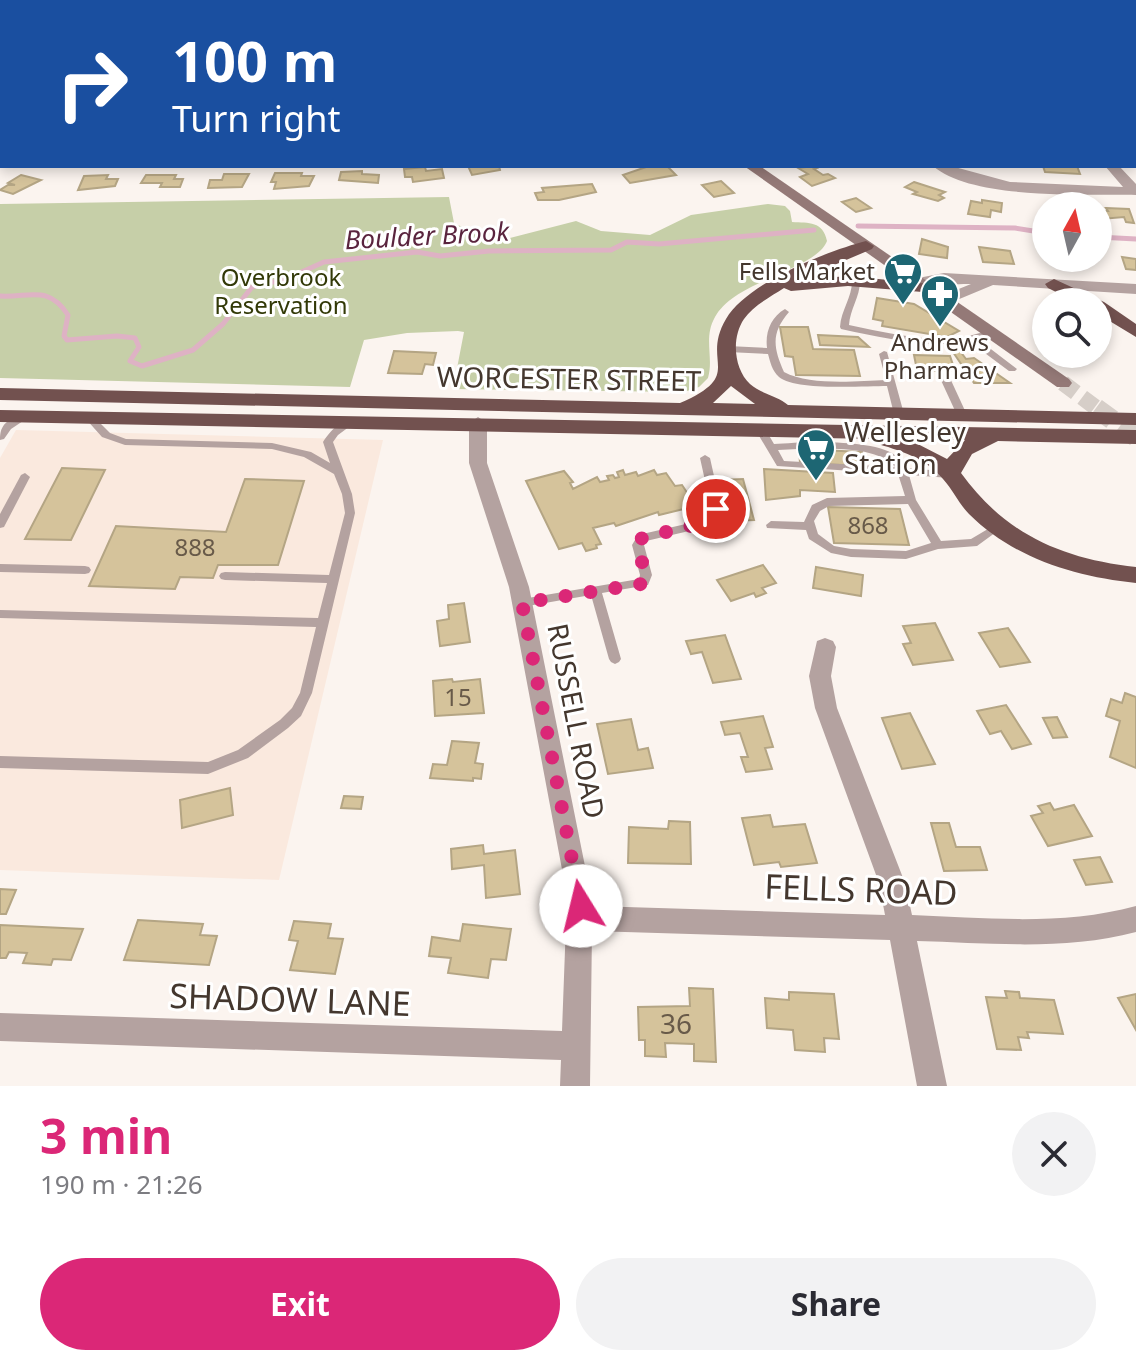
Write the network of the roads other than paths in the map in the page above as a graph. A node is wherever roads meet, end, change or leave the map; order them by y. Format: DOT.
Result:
graph roads {
  1 [pos="754,168"];
  2 [pos="945,168"];
  3 [pos="1114,168"];
  4 [pos="1136,191"];
  5 [pos="861,247"];
  6 [pos="856,281"];
  7 [pos="1005,282"];
  8 [pos="1054,284"];
  9 [pos="923,286"];
  10 [pos="1062,288"];
  11 [pos="1136,289"];
  12 [pos="774,290"];
  13 [pos="945,300"];
  14 [pos="785,312"];
  15 [pos="1112,316"];
  16 [pos="1136,332"];
  17 [pos="992,333"];
  18 [pos="973,340"];
  19 [pos="772,351"];
  20 [pos="884,354"];
  21 [pos="729,357"];
  22 [pos="1012,369"];
  23 [pos="944,376"];
  24 [pos="891,383"];
  25 [pos="1063,383"];
  26 [pos="0,394"];
  27 [pos="666,408"];
  28 [pos="814,412"];
  29 [pos="899,414"];
  30 [pos="962,415"];
  31 [pos="0,416"];
  32 [pos="23,417"];
  33 [pos="90,418"];
  34 [pos="1136,419"];
  35 [pos="352,421"];
  36 [pos="478,423"];
  37 [pos="760,429"];
  38 [pos="848,431"];
  39 [pos="1013,434"];
  40 [pos="0,437"];
  41 [pos="1136,437"];
  42 [pos="771,447"];
  43 [pos="705,458"];
  44 [pos="337,471"];
  45 [pos="901,471"];
  46 [pos="950,474"];
  47 [pos="25,477"];
  48 [pos="911,500"];
  49 [pos="0,524"];
  50 [pos="771,525"];
  51 [pos="810,526"];
  52 [pos="998,527"];
  53 [pos="938,545"];
  54 [pos="0,568"];
  55 [pos="85,570"];
  56 [pos="1136,575"];
  57 [pos="225,576"];
  58 [pos="334,579"];
  59 [pos="596,591"];
  60 [pos="522,603"];
  61 [pos="0,614"];
  62 [pos="323,623"];
  63 [pos="825,647"];
  64 [pos="615,659"];
  65 [pos="0,762"];
  66 [pos="581,918"];
  67 [pos="1136,919"];
  68 [pos="902,927"];
  69 [pos="0,1027"];
  70 [pos="577,1046"];
  71 [pos="575,1086"];
  72 [pos="932,1086"];
  1 -- 5 [label="main road"];
  2 -- 4 [label="street"];
  3 -- 4 [label="street"];
  5 -- 6 [label="highway"];
  5 -- 9 [label="main road"];
  5 -- 12 [label="highway"];
  6 -- 9 [label="highway"];
  6 -- 12 [label="highway"];
  6 -- 18 [label="lane"];
  7 -- 8 [label="street"];
  7 -- 9 [label="street"];
  7 -- 13 [label="street"];
  8 -- 10 [label="highway"];
  8 -- 11 [label="street"];
  9 -- 13 [label="main road"];
  12 -- 21 [label="highway"];
  13 -- 17 [label="main road"];
  14 -- 19 [label="lane"];
  15 -- 16 [label="highway"];
  17 -- 18 [label="lane"];
  17 -- 25 [label="main road"];
  18 -- 22 [label="lane"];
  19 -- 21 [label="lane"];
  19 -- 24 [label="lane"];
  20 -- 24 [label="lane"];
  21 -- 27 [label="highway"];
  21 -- 28 [label="highway"];
  23 -- 30 [label="lane"];
  24 -- 29 [label="lane"];
  26 -- 27 [label="highway, WORCESTER STREET"];
  27 -- 28 [label="highway, WORCESTER STREET"];
  28 -- 29 [label="highway, WORCESTER STREET"];
  29 -- 30 [label="highway, WORCESTER STREET"];
  30 -- 34 [label="highway, WORCESTER STREET"];
  31 -- 32 [label="highway, WORCESTER STREET"];
  32 -- 33 [label="highway, WORCESTER STREET"];
  32 -- 40 [label="lane"];
  33 -- 35 [label="highway, WORCESTER STREET"];
  33 -- 44 [label="lane"];
  35 -- 36 [label="highway, WORCESTER STREET"];
  35 -- 44 [label="lane"];
  36 -- 37 [label="highway, WORCESTER STREET"];
  36 -- 60 [label="street, RUSSELL ROAD"];
  37 -- 38 [label="highway, WORCESTER STREET"];
  37 -- 42 [label="lane"];
  38 -- 39 [label="highway, WORCESTER STREET"];
  38 -- 46 [label="highway"];
  39 -- 41 [label="highway, WORCESTER STREET"];
  39 -- 46 [label="highway"];
  42 -- 45 [label="lane"];
  42 -- 45 [label="lane"];
  43 -- 59 [label="lane"];
  44 -- 58 [label="lane"];
  45 -- 46 [label="lane"];
  45 -- 48 [label="lane"];
  46 -- 52 [label="highway"];
  47 -- 49 [label="lane"];
  48 -- 51 [label="lane"];
  48 -- 53 [label="lane"];
  50 -- 51 [label="lane"];
  51 -- 53 [label="lane"];
  52 -- 53 [label="lane"];
  52 -- 56 [label="highway"];
  54 -- 55 [label="lane"];
  57 -- 58 [label="lane"];
  58 -- 62 [label="lane"];
  59 -- 60 [label="lane"];
  59 -- 64 [label="lane"];
  60 -- 66 [label="street, RUSSELL ROAD"];
  61 -- 62 [label="lane"];
  62 -- 65 [label="lane"];
  63 -- 68 [label="street"];
  66 -- 68 [label="street, FELLS ROAD"];
  66 -- 70 [label="street, RUSSELL ROAD"];
  67 -- 68 [label="street, FELLS ROAD"];
  68 -- 72 [label="street"];
  69 -- 70 [label="street, SHADOW LANE"];
  70 -- 71 [label="street, RUSSELL ROAD"];
}
